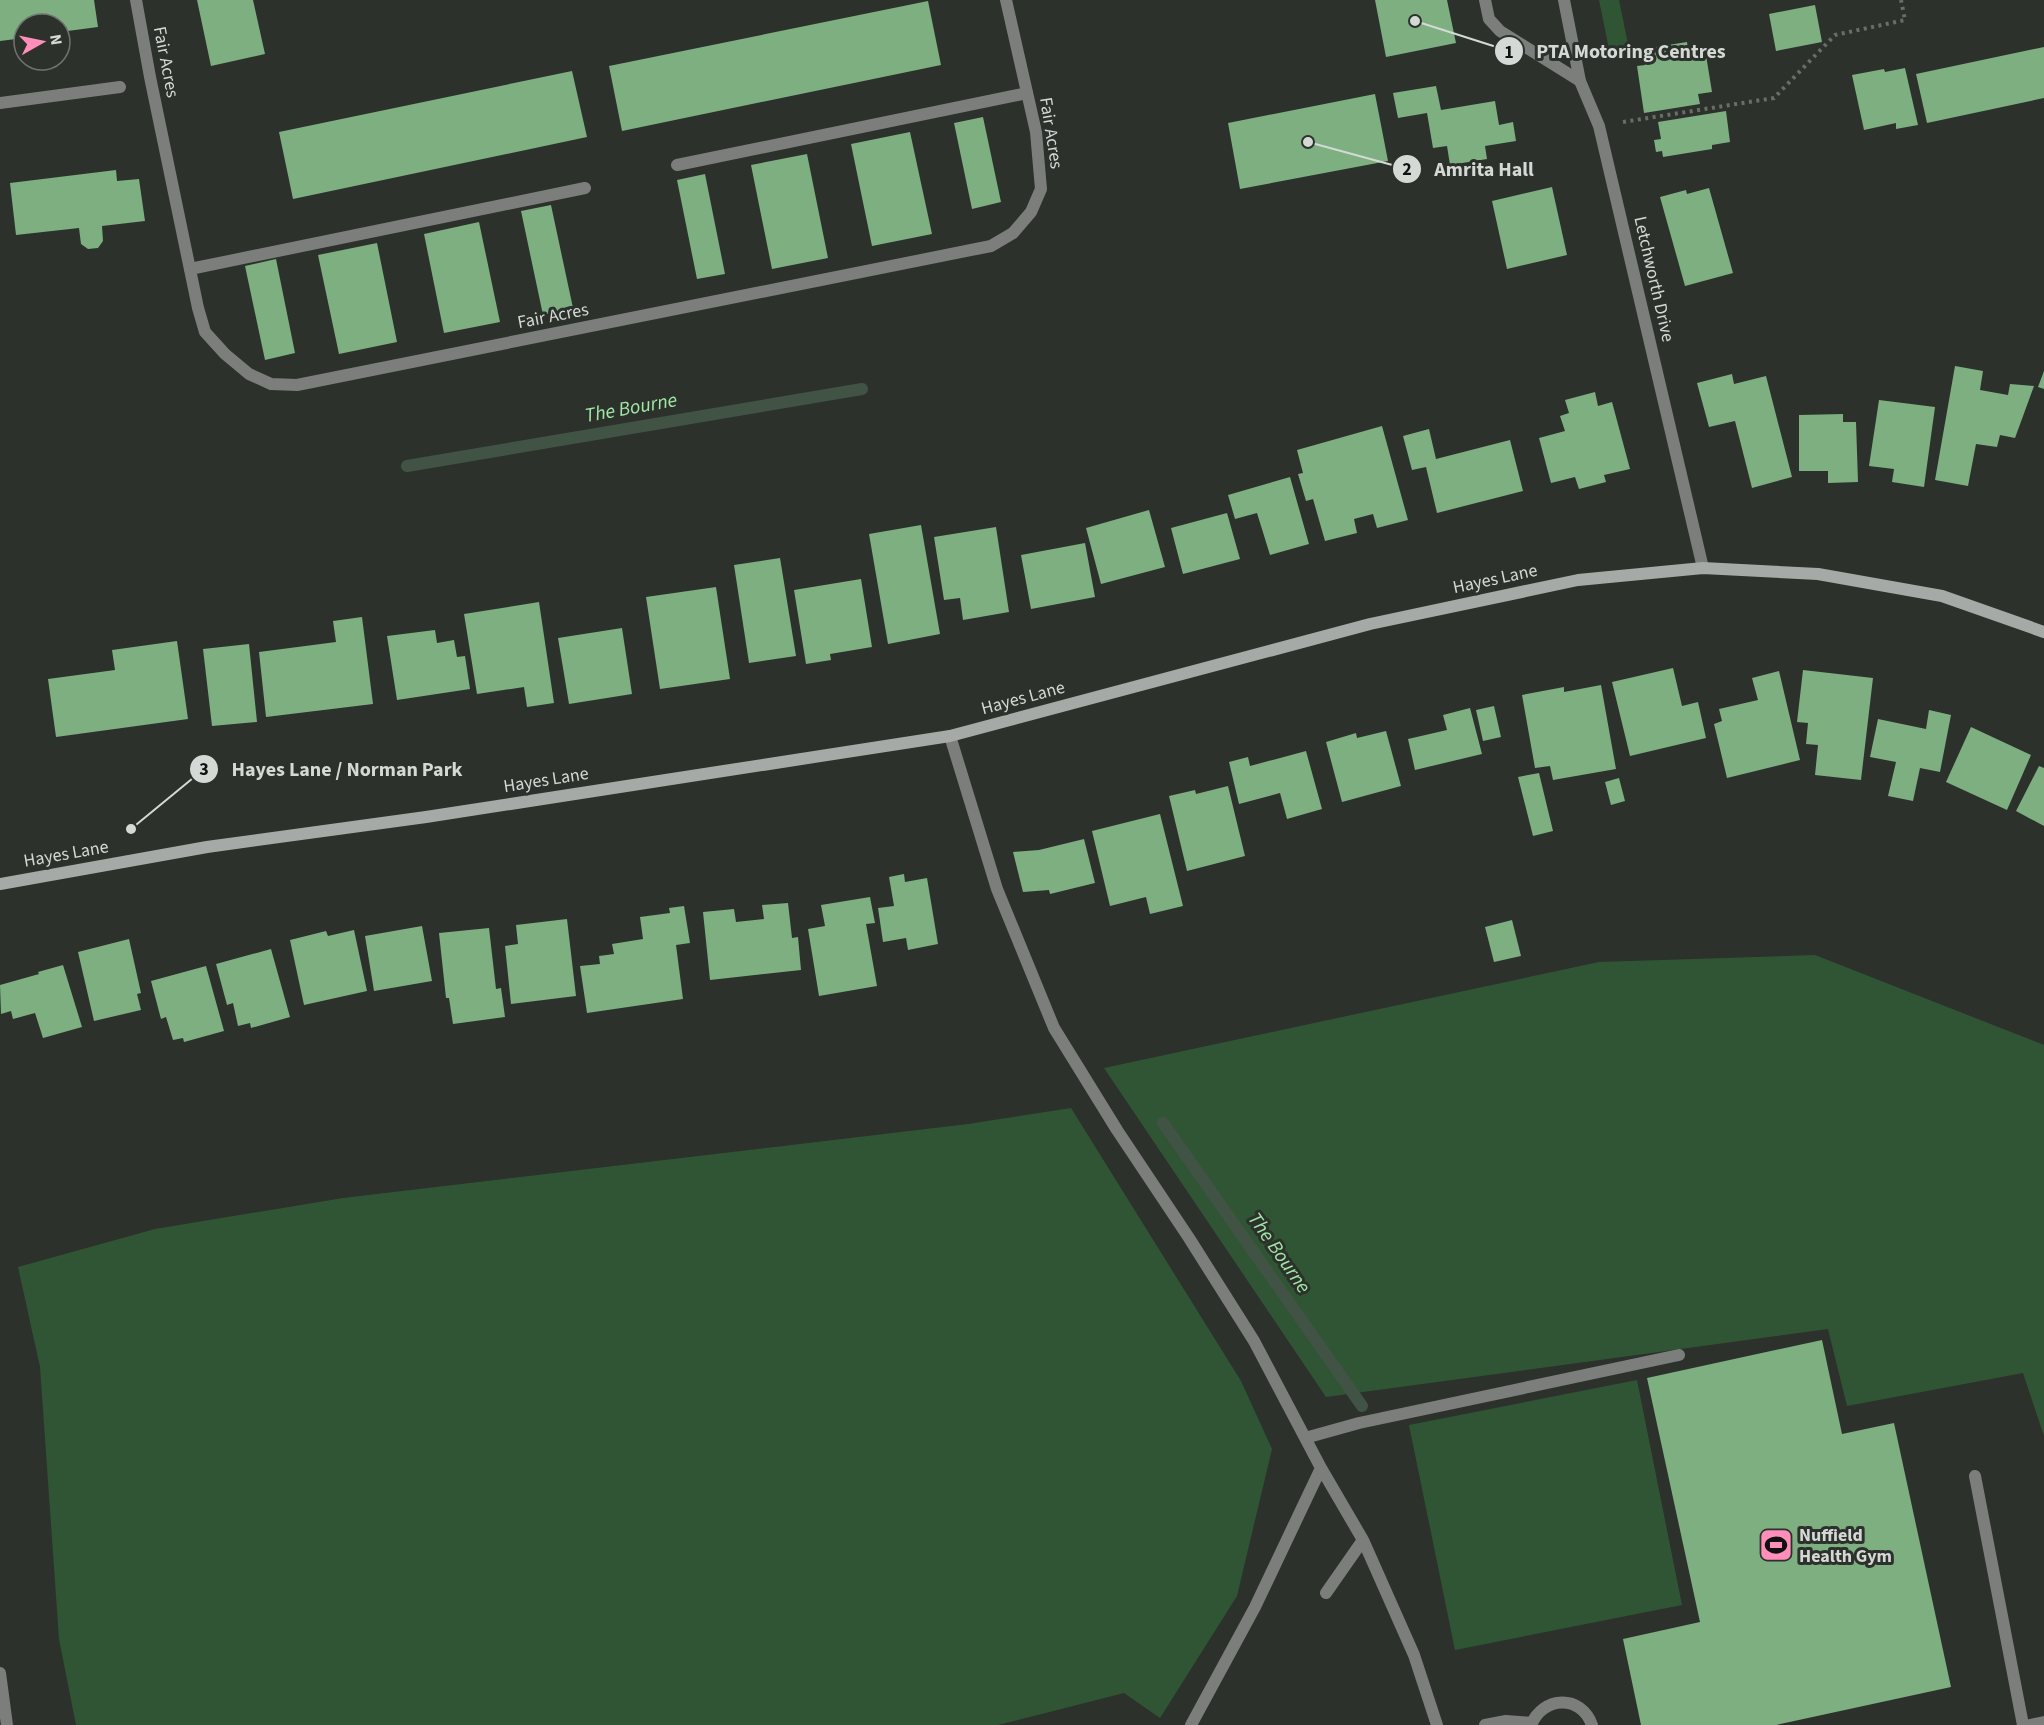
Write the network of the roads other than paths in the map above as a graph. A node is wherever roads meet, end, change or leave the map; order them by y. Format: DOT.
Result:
graph roads {
  1 [pos="136,0"];
  2 [pos="1006,0"];
  3 [pos="1485,0"];
  4 [pos="1564,0"];
  5 [pos="1580,81"];
  6 [pos="120,87"];
  7 [pos="1027,93"];
  8 [pos="0,103"];
  9 [pos="678,165"];
  10 [pos="585,188"];
  11 [pos="190,269"];
  12 [pos="1703,568"];
  13 [pos="2044,632"];
  14 [pos="950,736"];
  15 [pos="0,884"];
  16 [pos="1679,1355"];
  17 [pos="1305,1438"];
  18 [pos="1321,1468"];
  19 [pos="1975,1476"];
  20 [pos="1363,1540"];
  21 [pos="1326,1593"];
  22 [pos="0,1673"];
  23 [pos="2044,1722"];
  24 [pos="1531,1724"];
  25 [pos="7,1725"];
  26 [pos="1191,1725"];
  27 [pos="1437,1725"];
  28 [pos="1485,1725"];
  29 [pos="1592,1725"];
  30 [pos="2023,1725"];
  31 [pos="2030,1725"];
  1 -- 11 [label="street, Fair Acres"];
  2 -- 7 [label="street, Fair Acres"];
  3 -- 5 [label="street"];
  4 -- 5 [label="street, Letchworth Drive"];
  5 -- 12 [label="street, Letchworth Drive"];
  6 -- 8 [label="street"];
  7 -- 9 [label="street"];
  7 -- 11 [label="street, Fair Acres"];
  10 -- 11 [label="street"];
  12 -- 13 [label="main road, Hayes Lane"];
  12 -- 14 [label="main road, Hayes Lane"];
  14 -- 15 [label="main road, Hayes Lane"];
  14 -- 17 [label="street"];
  16 -- 17 [label="street"];
  17 -- 18 [label="street"];
  18 -- 20 [label="street"];
  18 -- 26 [label="street"];
  19 -- 30 [label="street"];
  20 -- 21 [label="street"];
  20 -- 27 [label="street"];
  22 -- 25 [label="street"];
  23 -- 31 [label="street"];
  24 -- 28 [label="street"];
  24 -- 29 [label="street"];
}
